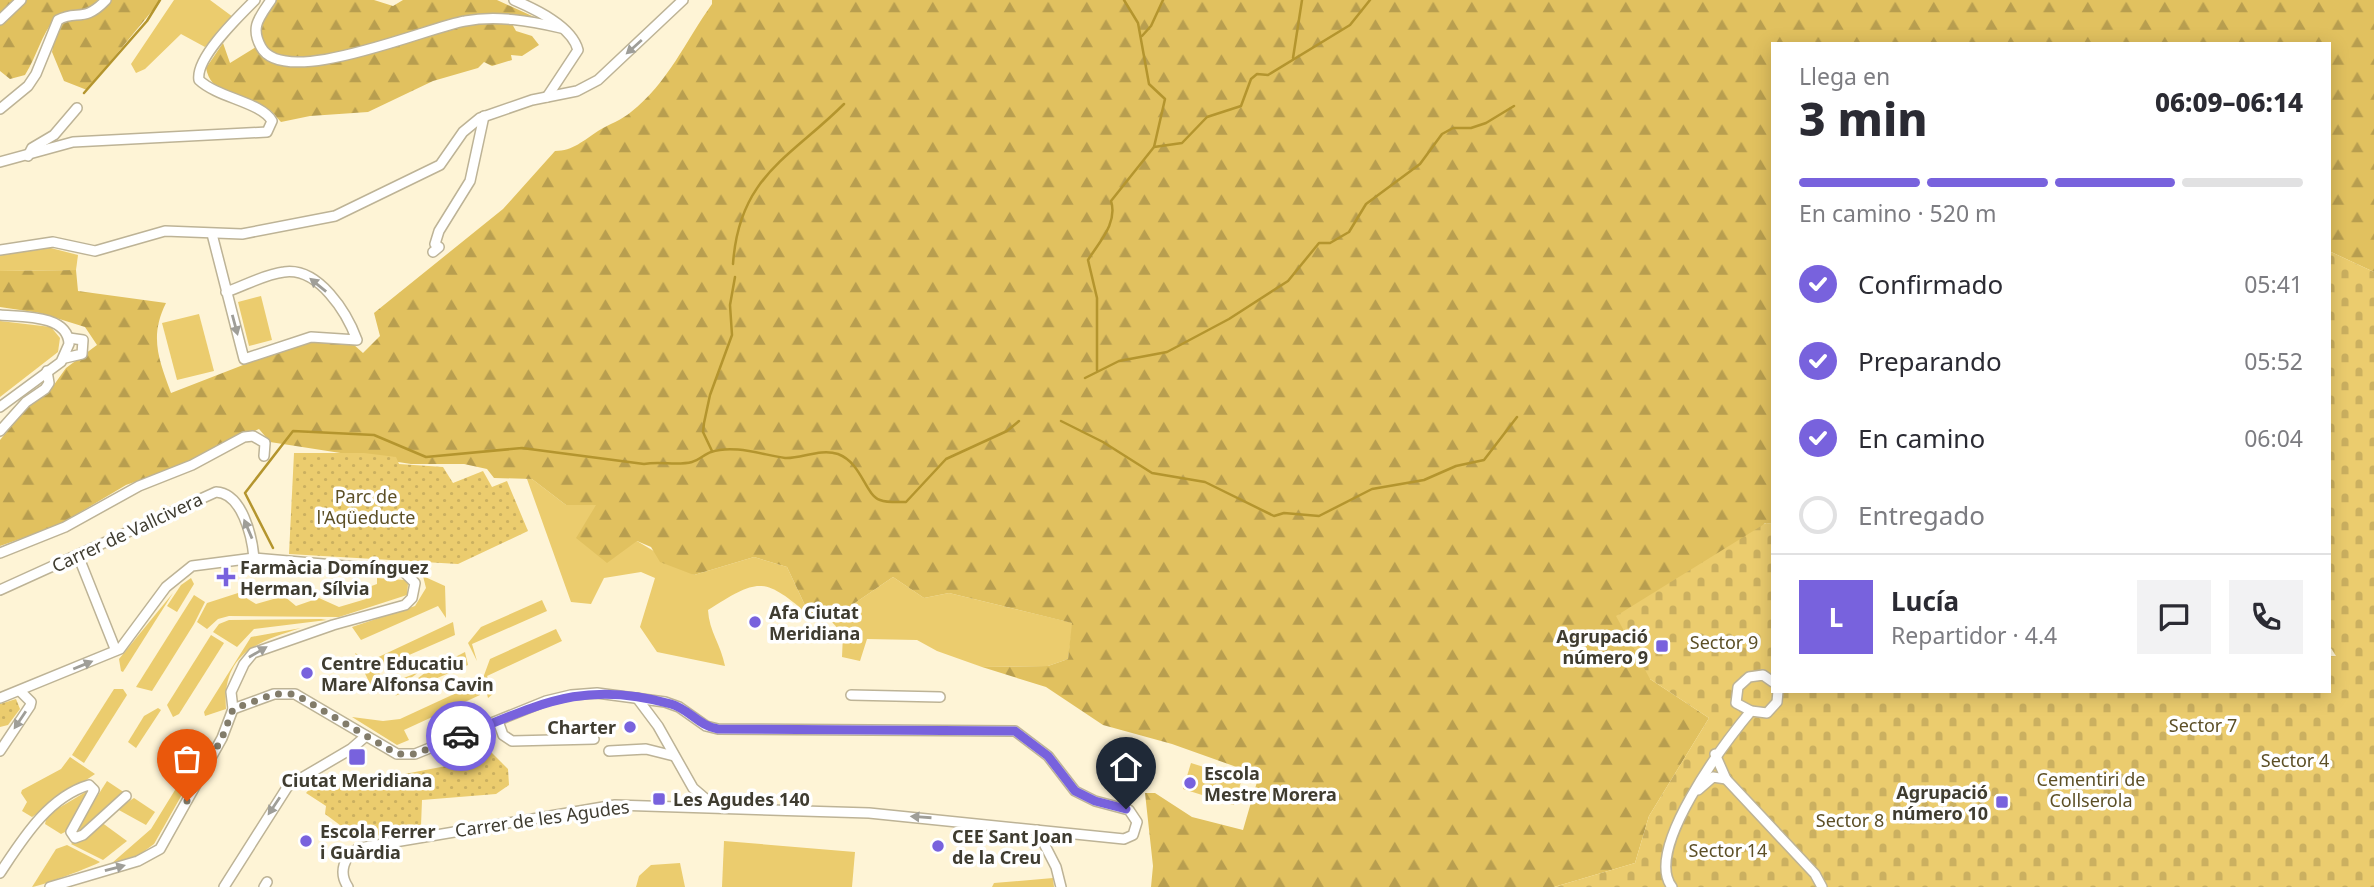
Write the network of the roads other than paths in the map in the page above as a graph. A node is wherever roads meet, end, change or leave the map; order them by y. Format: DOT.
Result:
graph roads {
  1 [pos="21,0"];
  2 [pos="106,0"];
  3 [pos="255,0"];
  4 [pos="271,0"];
  5 [pos="514,0"];
  6 [pos="683,0"];
  7 [pos="0,20"];
  8 [pos="561,28"];
  9 [pos="547,97"];
  10 [pos="77,108"];
  11 [pos="0,109"];
  12 [pos="484,116"];
  13 [pos="28,156"];
  14 [pos="0,162"];
  15 [pos="212,234"];
  16 [pos="0,250"];
  17 [pos="433,252"];
  18 [pos="226,292"];
  19 [pos="0,315"];
  20 [pos="69,338"];
  21 [pos="65,358"];
  22 [pos="47,372"];
  23 [pos="0,407"];
  24 [pos="0,431"];
  25 [pos="264,456"];
  26 [pos="0,553"];
  27 [pos="254,558"];
  28 [pos="81,563"];
  29 [pos="0,590"];
  30 [pos="114,646"];
  31 [pos="1771,681"];
  32 [pos="20,691"];
  33 [pos="1778,693"];
  34 [pos="851,695"];
  35 [pos="940,697"];
  36 [pos="0,698"];
  37 [pos="637,698"];
  38 [pos="665,702"];
  39 [pos="233,709"];
  40 [pos="1751,711"];
  41 [pos="498,721"];
  42 [pos="658,726"];
  43 [pos="366,736"];
  44 [pos="594,739"];
  45 [pos="0,751"];
  46 [pos="609,751"];
  47 [pos="1715,754"];
  48 [pos="674,756"];
  49 [pos="1726,779"];
  50 [pos="693,788"];
  51 [pos="126,796"];
  52 [pos="1692,796"];
  53 [pos="691,806"];
  54 [pos="722,810"];
  55 [pos="1037,830"];
  56 [pos="0,873"];
  57 [pos="50,887"];
  58 [pos="224,887"];
  59 [pos="348,887"];
  60 [pos="1061,887"];
  61 [pos="1672,887"];
  62 [pos="1822,887"];
  1 -- 7 [label="street"];
  2 -- 11 [label="street"];
  3 -- 13 [label="street"];
  4 -- 8 [label="street"];
  5 -- 8 [label="street"];
  6 -- 9 [label="street, one-way"];
  8 -- 9 [label="street"];
  9 -- 12 [label="street"];
  10 -- 13 [label="street"];
  12 -- 15 [label="street"];
  12 -- 17 [label="street"];
  13 -- 14 [label="street"];
  15 -- 16 [label="street"];
  15 -- 18 [label="street"];
  18 -- 18 [label="street, one-way"];
  19 -- 20 [label="street"];
  20 -- 21 [label="street"];
  20 -- 21 [label="street"];
  21 -- 22 [label="street"];
  22 -- 23 [label="street"];
  22 -- 24 [label="street"];
  25 -- 26 [label="street"];
  27 -- 29 [label="street, Carrer de Vallcivera, one-way"];
  32 -- 27 [label="street, one-way"];
  39 -- 27 [label="street, one-way"];
  28 -- 30 [label="street"];
  31 -- 40 [label="street"];
  32 -- 36 [label="street"];
  32 -- 45 [label="street, one-way"];
  33 -- 40 [label="street"];
  34 -- 35 [label="street"];
  37 -- 38 [label="street"];
  37 -- 41 [label="street"];
  37 -- 42 [label="street"];
  38 -- 42 [label="street"];
  38 -- 55 [label="street"];
  39 -- 43 [label="street"];
  57 -- 39 [label="street, one-way"];
  40 -- 47 [label="street"];
  41 -- 43 [label="street"];
  41 -- 44 [label="street"];
  42 -- 48 [label="street"];
  43 -- 58 [label="street, one-way"];
  46 -- 48 [label="street"];
  47 -- 49 [label="street"];
  47 -- 52 [label="street"];
  48 -- 50 [label="street"];
  49 -- 52 [label="street"];
  49 -- 62 [label="street"];
  50 -- 53 [label="street"];
  50 -- 54 [label="street"];
  51 -- 56 [label="street"];
  52 -- 61 [label="street"];
  53 -- 54 [label="street"];
  53 -- 59 [label="street, Carrer de les Agudes"];
  55 -- 54 [label="street, one-way"];
  55 -- 60 [label="street"];
}
